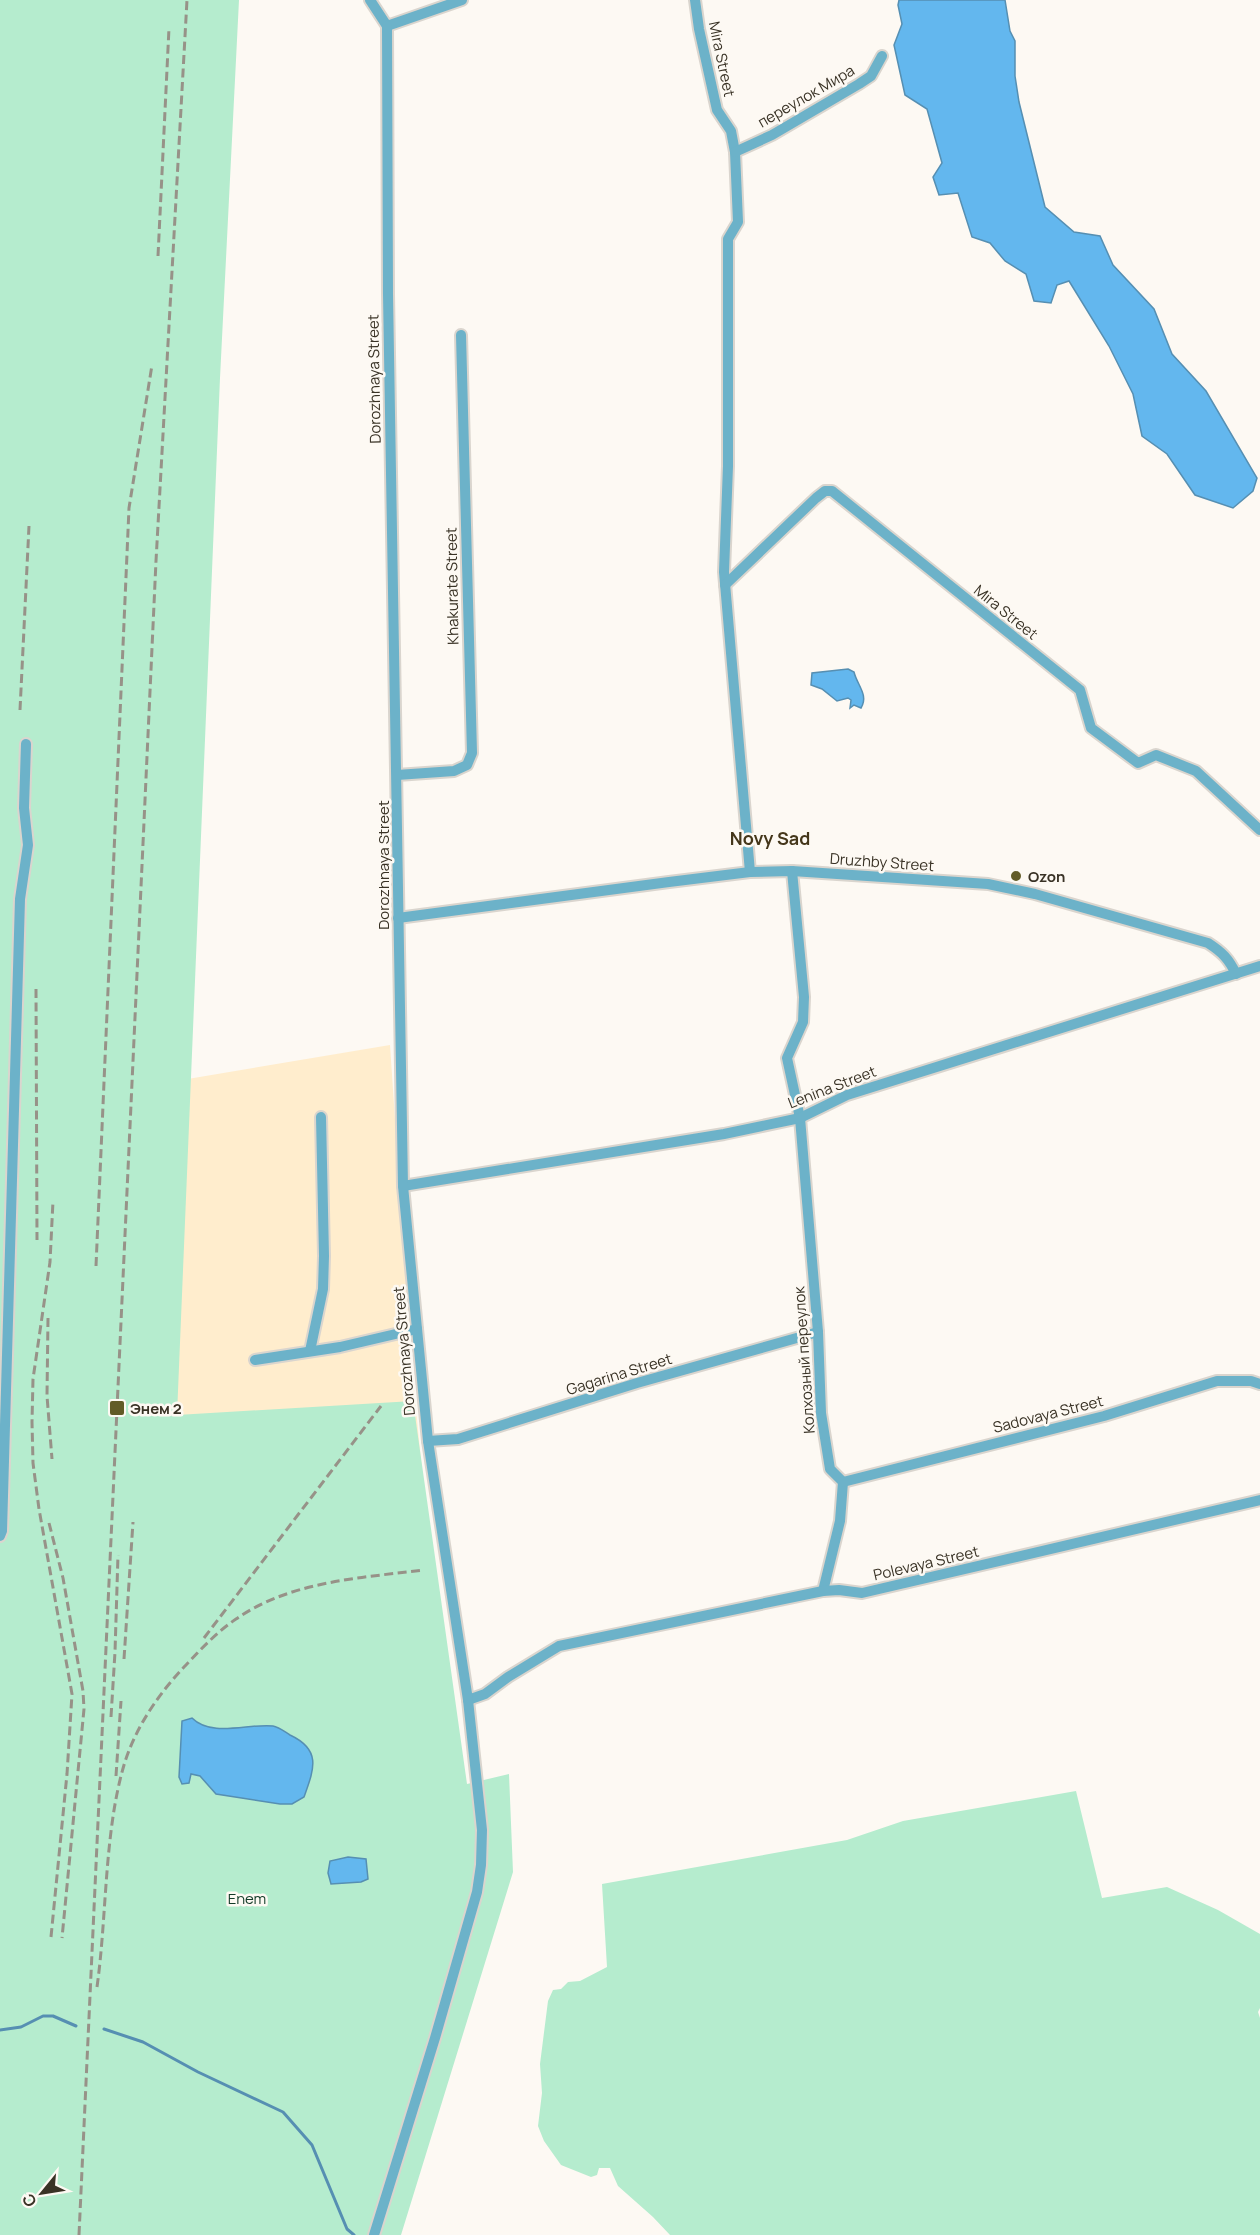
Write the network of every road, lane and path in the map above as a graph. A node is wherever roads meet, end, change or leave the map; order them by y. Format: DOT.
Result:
graph roads {
  1 [pos="370,0"];
  2 [pos="462,0"];
  3 [pos="695,0"];
  4 [pos="387,26"];
  5 [pos="882,56"];
  6 [pos="735,152"];
  7 [pos="461,335"];
  8 [pos="725,585"];
  9 [pos="26,744"];
  10 [pos="397,775"];
  11 [pos="1260,830"];
  12 [pos="792,871"];
  13 [pos="750,872"];
  14 [pos="398,918"];
  15 [pos="1260,966"];
  16 [pos="1236,974"];
  17 [pos="321,1116"];
  18 [pos="800,1118"];
  19 [pos="403,1186"];
  20 [pos="417,1329"];
  21 [pos="818,1332"];
  22 [pos="310,1351"];
  23 [pos="255,1360"];
  24 [pos="1260,1384"];
  25 [pos="428,1441"];
  26 [pos="843,1482"];
  27 [pos="1260,1500"];
  28 [pos="1,1534"];
  29 [pos="823,1591"];
  30 [pos="468,1700"];
  31 [pos="374,2235"];
  1 -- 4 [label="street"];
  2 -- 4 [label="street"];
  3 -- 6 [label="street, Mira Street"];
  4 -- 10 [label="street, Dorozhnaya Street"];
  5 -- 6 [label="street, переулок Мира"];
  6 -- 8 [label="street, Mira Street"];
  7 -- 10 [label="street, Khakurate Street"];
  8 -- 11 [label="street, Mira Street"];
  8 -- 13 [label="street, Mira Street"];
  9 -- 28 [label="street"];
  10 -- 14 [label="street, Dorozhnaya Street"];
  12 -- 13 [label="street, Druzhby Street"];
  12 -- 16 [label="street, Druzhby Street"];
  12 -- 18 [label="street"];
  13 -- 14 [label="street, Druzhby Street"];
  14 -- 19 [label="street, Dorozhnaya Street"];
  15 -- 16 [label="street, Lenina Street"];
  16 -- 18 [label="street, Lenina Street"];
  17 -- 22 [label="street"];
  18 -- 19 [label="street, Lenina Street"];
  18 -- 21 [label="street, Колхозный переулок"];
  19 -- 20 [label="street, Dorozhnaya Street"];
  20 -- 22 [label="street"];
  20 -- 25 [label="street, Dorozhnaya Street"];
  21 -- 25 [label="street, Gagarina Street"];
  21 -- 26 [label="street, Колхозный переулок"];
  22 -- 23 [label="street"];
  24 -- 26 [label="street, Sadovaya Street"];
  25 -- 30 [label="street, Dorozhnaya Street"];
  26 -- 29 [label="street"];
  27 -- 29 [label="street, Polevaya Street"];
  29 -- 30 [label="street, Polevaya Street"];
  30 -- 31 [label="street, Dorozhnaya Street"];
}
